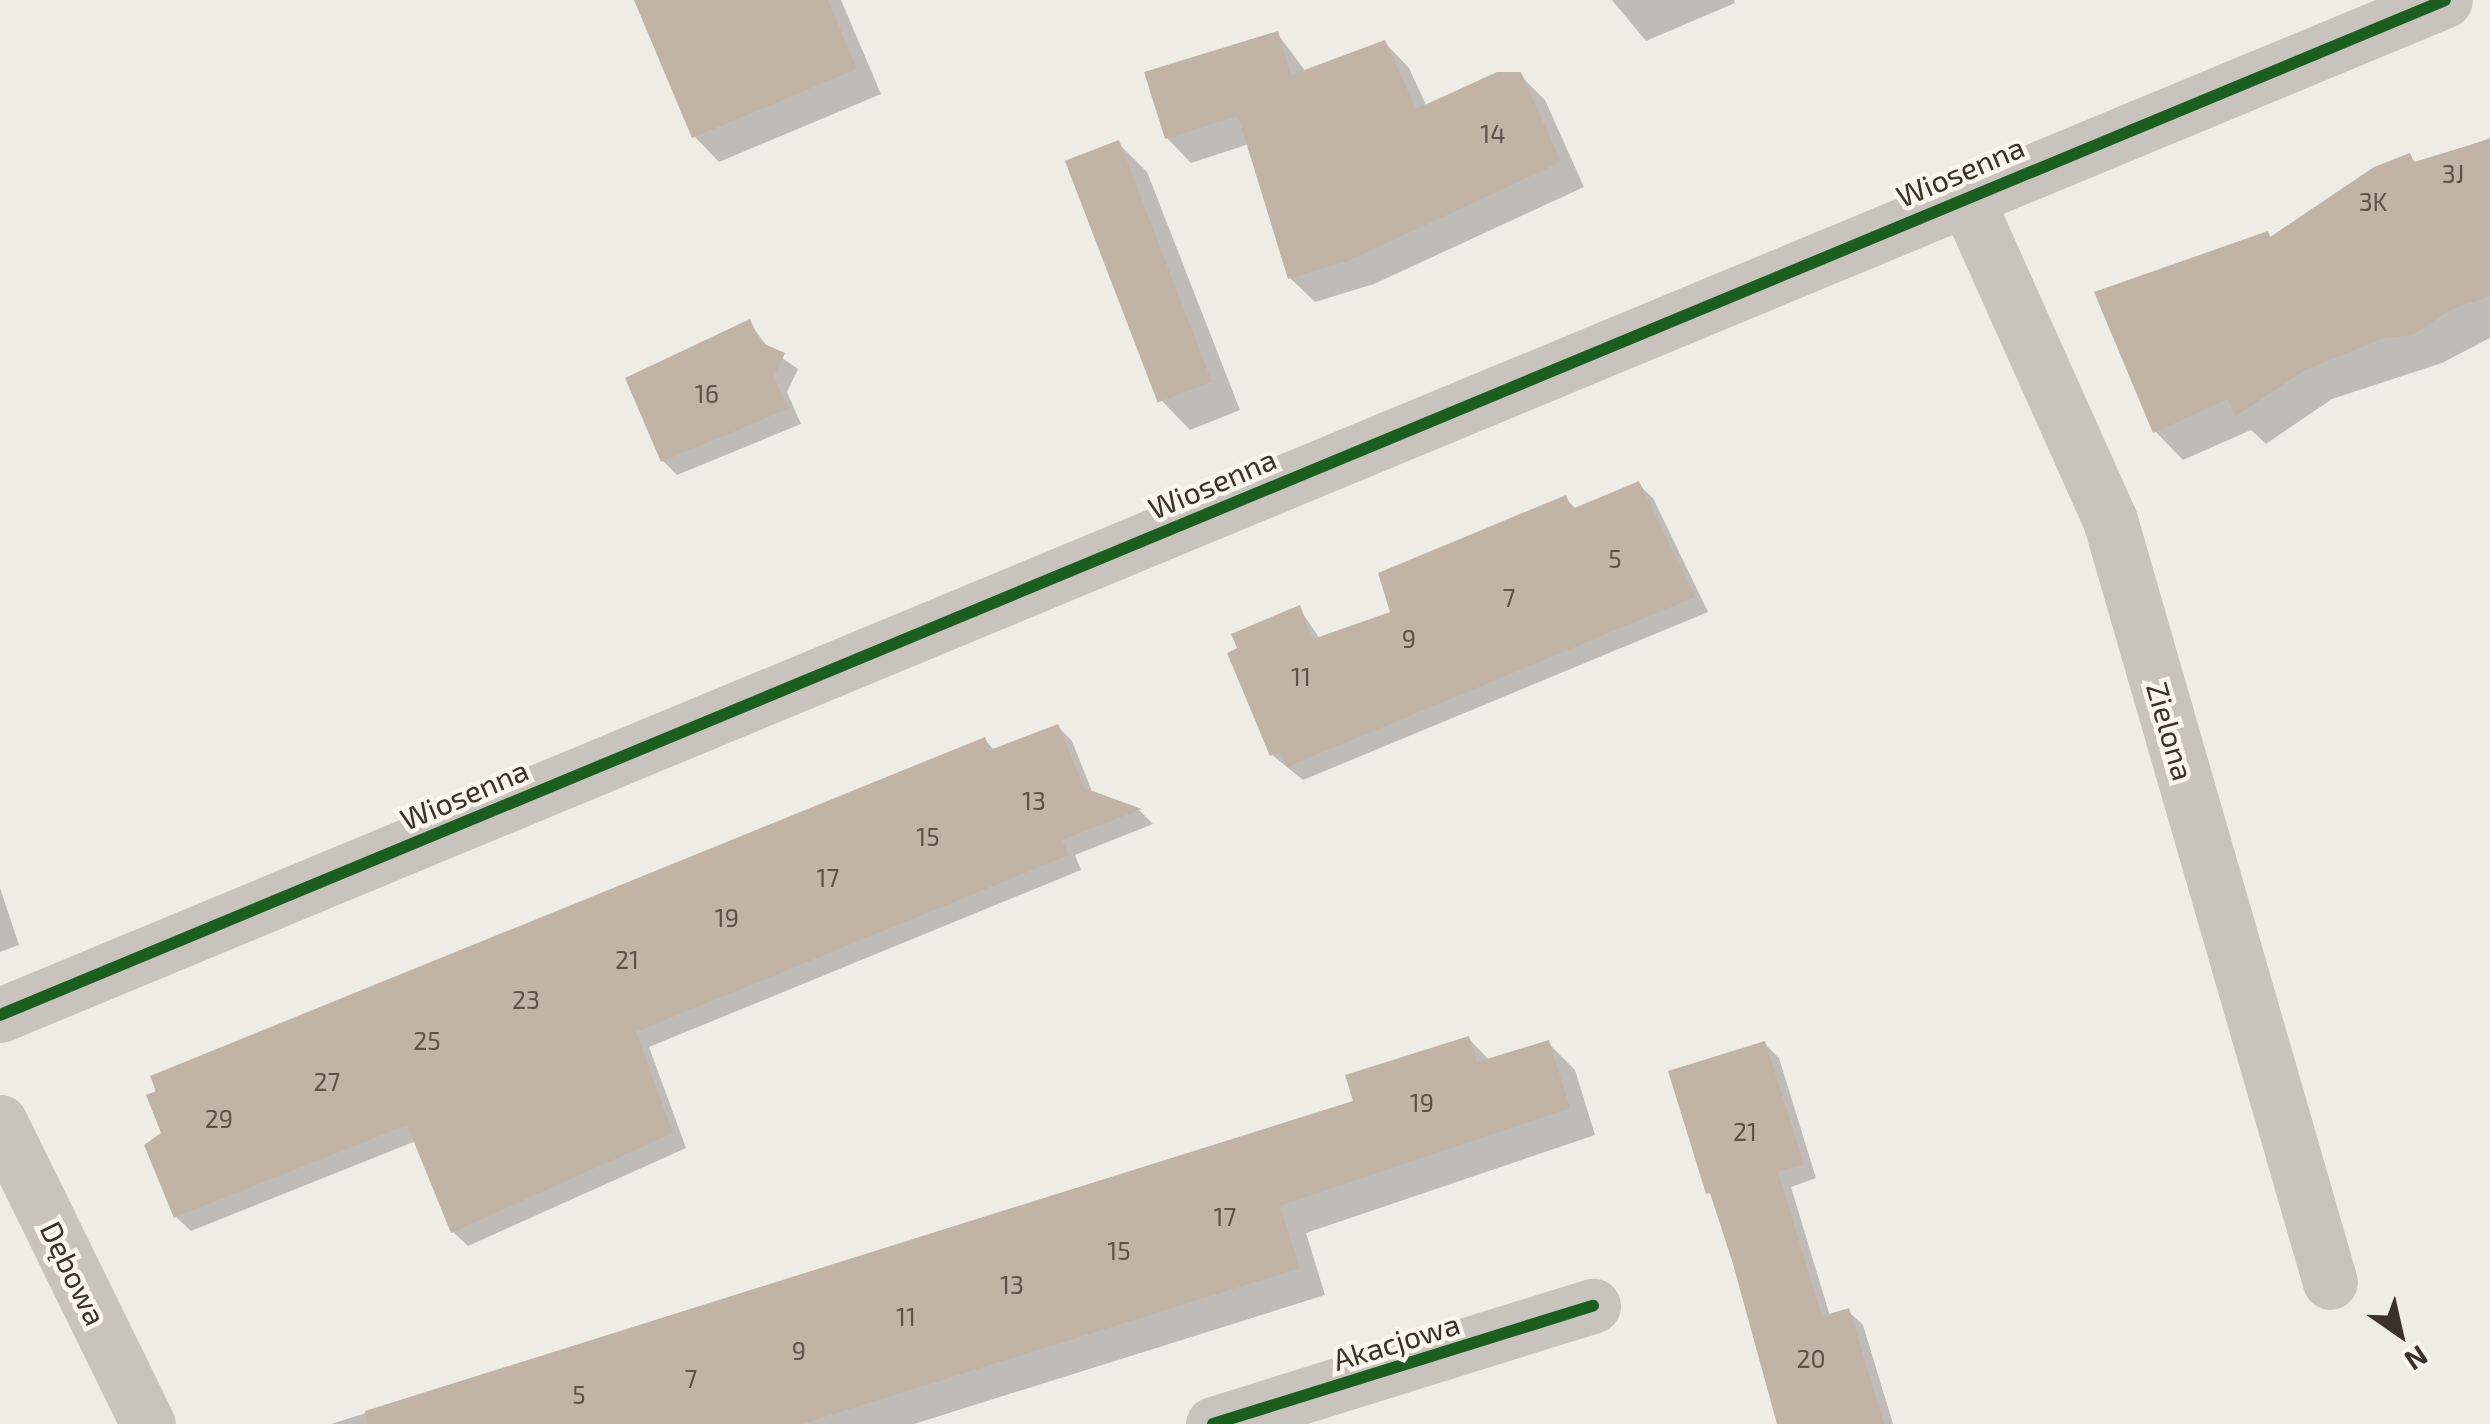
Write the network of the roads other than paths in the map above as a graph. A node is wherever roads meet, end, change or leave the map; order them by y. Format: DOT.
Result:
graph roads {
  1 [pos="2445,0"];
  2 [pos="1965,196"];
  3 [pos="0,1015"];
  4 [pos="0,1122"];
  5 [pos="2330,1282"];
  6 [pos="1593,1306"];
  7 [pos="148,1424"];
  8 [pos="1214,1424"];
  1 -- 2 [label="street, Wiosenna"];
  2 -- 3 [label="street, Wiosenna"];
  2 -- 5 [label="street, Zielona"];
  4 -- 7 [label="street, Dębowa"];
  6 -- 8 [label="street, Akacjowa"];
}
